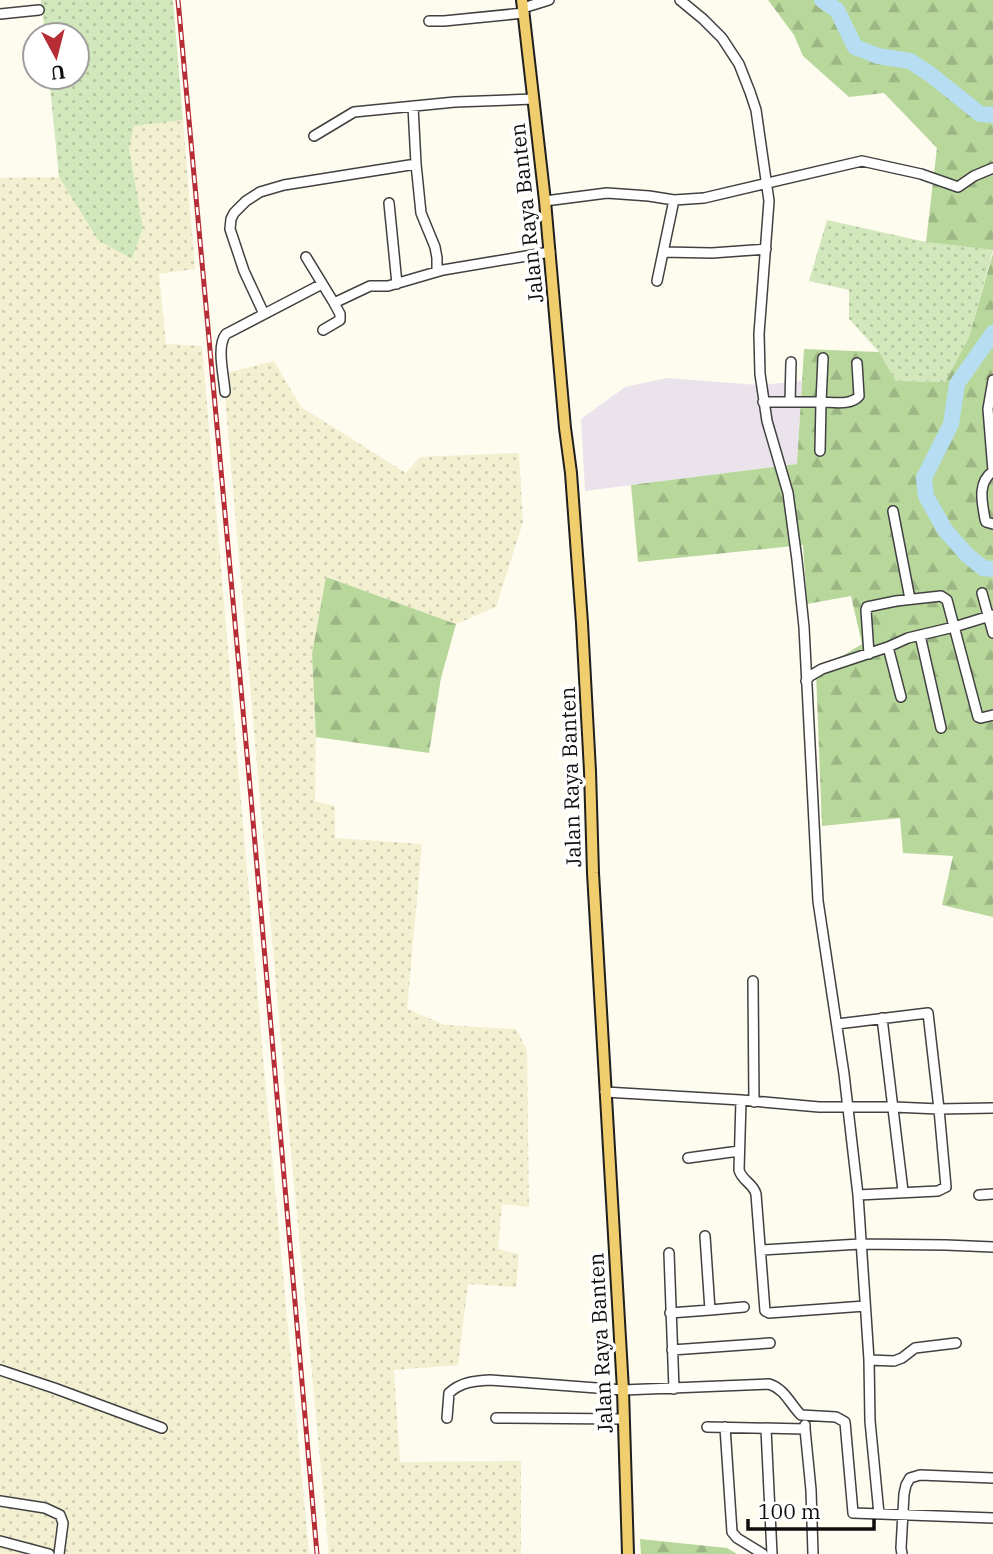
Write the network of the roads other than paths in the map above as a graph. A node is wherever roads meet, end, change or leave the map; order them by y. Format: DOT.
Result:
graph roads {
  1 [pos="549,0"];
  2 [pos="680,0"];
  3 [pos="523,7"];
  4 [pos="39,10"];
  5 [pos="0,14"];
  6 [pos="429,21"];
  7 [pos="533,99"];
  8 [pos="413,106"];
  9 [pos="314,136"];
  10 [pos="416,164"];
  11 [pos="993,168"];
  12 [pos="766,183"];
  13 [pos="674,200"];
  14 [pos="545,201"];
  15 [pos="389,203"];
  16 [pos="766,249"];
  17 [pos="550,252"];
  18 [pos="663,253"];
  19 [pos="306,257"];
  20 [pos="437,271"];
  21 [pos="657,281"];
  22 [pos="323,284"];
  23 [pos="397,284"];
  24 [pos="334,303"];
  25 [pos="264,314"];
  26 [pos="323,330"];
  27 [pos="823,358"];
  28 [pos="791,362"];
  29 [pos="857,363"];
  30 [pos="993,380"];
  31 [pos="226,392"];
  32 [pos="991,400"];
  33 [pos="763,402"];
  34 [pos="790,402"];
  35 [pos="821,402"];
  36 [pos="992,439"];
  37 [pos="820,451"];
  38 [pos="893,510"];
  39 [pos="993,524"];
  40 [pos="982,593"];
  41 [pos="910,599"];
  42 [pos="991,616"];
  43 [pos="954,627"];
  44 [pos="993,633"];
  45 [pos="920,635"];
  46 [pos="888,647"];
  47 [pos="869,654"];
  48 [pos="806,681"];
  49 [pos="901,697"];
  50 [pos="993,715"];
  51 [pos="941,728"];
  52 [pos="753,981"];
  53 [pos="882,1018"];
  54 [pos="837,1024"];
  55 [pos="605,1092"];
  56 [pos="741,1100"];
  57 [pos="754,1102"];
  58 [pos="894,1107"];
  59 [pos="848,1108"];
  60 [pos="993,1108"];
  61 [pos="939,1109"];
  62 [pos="739,1151"];
  63 [pos="688,1158"];
  64 [pos="903,1191"];
  65 [pos="993,1194"];
  66 [pos="858,1195"];
  67 [pos="979,1195"];
  68 [pos="705,1236"];
  69 [pos="860,1244"];
  70 [pos="993,1247"];
  71 [pos="761,1250"];
  72 [pos="669,1253"];
  73 [pos="865,1306"];
  74 [pos="744,1307"];
  75 [pos="710,1310"];
  76 [pos="670,1313"];
  77 [pos="770,1343"];
  78 [pos="957,1343"];
  79 [pos="672,1350"];
  80 [pos="869,1360"];
  81 [pos="0,1370"];
  82 [pos="674,1389"];
  83 [pos="623,1390"];
  84 [pos="804,1416"];
  85 [pos="447,1418"];
  86 [pos="496,1418"];
  87 [pos="624,1419"];
  88 [pos="707,1427"];
  89 [pos="725,1427"];
  90 [pos="162,1428"];
  91 [pos="766,1429"];
  92 [pos="805,1429"];
  93 [pos="993,1478"];
  94 [pos="0,1501"];
  95 [pos="878,1514"];
  96 [pos="903,1515"];
  97 [pos="993,1518"];
  98 [pos="0,1541"];
  99 [pos="48,1554"];
  100 [pos="59,1554"];
  101 [pos="628,1554"];
  102 [pos="763,1554"];
  103 [pos="772,1554"];
  104 [pos="813,1554"];
  105 [pos="902,1554"];
  1 -- 3 [label="street"];
  2 -- 12 [label="street"];
  3 -- 6 [label="street"];
  3 -- 7 [label="main road, Jalan Raya Banten"];
  4 -- 5 [label="street"];
  7 -- 8 [label="street"];
  7 -- 14 [label="main road, Jalan Raya Banten"];
  8 -- 9 [label="street"];
  8 -- 10 [label="street"];
  10 -- 20 [label="street"];
  10 -- 25 [label="street"];
  11 -- 12 [label="street"];
  12 -- 13 [label="street"];
  12 -- 16 [label="street"];
  13 -- 14 [label="street"];
  13 -- 18 [label="street"];
  14 -- 17 [label="main road, Jalan Raya Banten"];
  15 -- 23 [label="street"];
  16 -- 18 [label="street"];
  16 -- 33 [label="street"];
  17 -- 20 [label="street"];
  17 -- 55 [label="main road, Jalan Raya Banten"];
  18 -- 21 [label="street"];
  19 -- 22 [label="street"];
  20 -- 23 [label="street"];
  22 -- 24 [label="street"];
  22 -- 25 [label="street"];
  23 -- 24 [label="street"];
  24 -- 26 [label="street"];
  25 -- 31 [label="street"];
  27 -- 35 [label="street"];
  28 -- 34 [label="street"];
  29 -- 35 [label="street"];
  30 -- 32 [label="street"];
  32 -- 36 [label="street"];
  33 -- 34 [label="street"];
  33 -- 48 [label="street"];
  34 -- 35 [label="street"];
  35 -- 37 [label="street"];
  36 -- 39 [label="street"];
  38 -- 41 [label="street"];
  40 -- 42 [label="street"];
  41 -- 43 [label="street"];
  41 -- 47 [label="street"];
  42 -- 43 [label="street"];
  42 -- 44 [label="street"];
  43 -- 45 [label="street"];
  43 -- 50 [label="street"];
  45 -- 46 [label="street"];
  45 -- 51 [label="street"];
  46 -- 47 [label="street"];
  46 -- 49 [label="street"];
  47 -- 48 [label="street"];
  48 -- 54 [label="street"];
  52 -- 57 [label="street"];
  53 -- 54 [label="street"];
  53 -- 58 [label="street"];
  53 -- 61 [label="street"];
  54 -- 59 [label="street"];
  55 -- 56 [label="street"];
  55 -- 83 [label="main road, Jalan Raya Banten"];
  56 -- 57 [label="street"];
  56 -- 62 [label="street"];
  57 -- 59 [label="street"];
  58 -- 59 [label="street"];
  58 -- 61 [label="street"];
  58 -- 64 [label="street"];
  59 -- 66 [label="street"];
  60 -- 61 [label="street"];
  61 -- 64 [label="street"];
  62 -- 63 [label="street"];
  62 -- 71 [label="street"];
  64 -- 66 [label="street"];
  65 -- 67 [label="street"];
  66 -- 69 [label="street"];
  68 -- 75 [label="street"];
  69 -- 70 [label="street"];
  69 -- 71 [label="street"];
  69 -- 73 [label="street"];
  71 -- 73 [label="street"];
  72 -- 76 [label="street"];
  73 -- 80 [label="street"];
  74 -- 75 [label="street"];
  75 -- 76 [label="street"];
  76 -- 79 [label="street"];
  77 -- 79 [label="street"];
  78 -- 80 [label="street"];
  79 -- 82 [label="street"];
  80 -- 95 [label="street"];
  81 -- 90 [label="street"];
  82 -- 83 [label="street"];
  82 -- 84 [label="street"];
  83 -- 85 [label="street"];
  83 -- 87 [label="main road, Jalan Raya Banten"];
  84 -- 92 [label="street"];
  84 -- 95 [label="street"];
  86 -- 87 [label="street"];
  87 -- 101 [label="main road, Jalan Raya Banten"];
  88 -- 89 [label="street"];
  89 -- 91 [label="street"];
  89 -- 102 [label="street"];
  91 -- 92 [label="street"];
  91 -- 103 [label="street"];
  92 -- 104 [label="street"];
  93 -- 96 [label="street"];
  94 -- 100 [label="street"];
  95 -- 96 [label="street"];
  96 -- 97 [label="street"];
  96 -- 105 [label="street"];
  98 -- 99 [label="street"];
}
